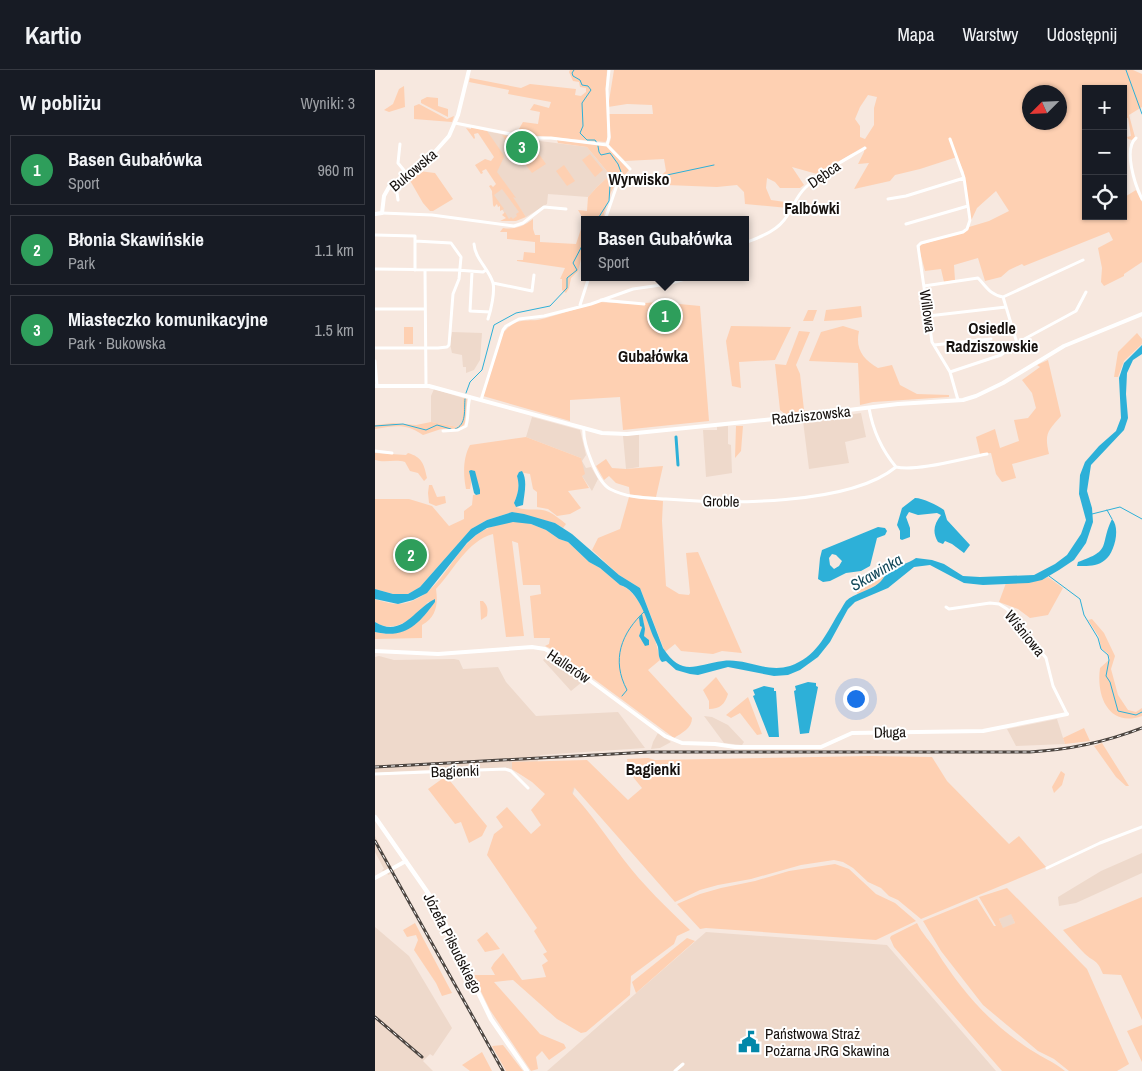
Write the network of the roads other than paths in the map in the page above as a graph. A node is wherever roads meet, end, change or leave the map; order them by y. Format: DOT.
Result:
graph roads {
  1 [pos="469,70"];
  2 [pos="609,70"];
  3 [pos="455,123"];
  4 [pos="1136,138"];
  5 [pos="950,139"];
  6 [pos="400,144"];
  7 [pos="607,145"];
  8 [pos="865,148"];
  9 [pos="630,169"];
  10 [pos="407,174"];
  11 [pos="964,178"];
  12 [pos="391,185"];
  13 [pos="617,185"];
  14 [pos="1142,199"];
  15 [pos="398,200"];
  16 [pos="888,200"];
  17 [pos="968,206"];
  18 [pos="566,209"];
  19 [pos="382,213"];
  20 [pos="375,214"];
  21 [pos="606,216"];
  22 [pos="907,224"];
  23 [pos="375,235"];
  24 [pos="415,241"];
  25 [pos="749,242"];
  26 [pos="474,244"];
  27 [pos="1083,260"];
  28 [pos="375,269"];
  29 [pos="415,270"];
  30 [pos="425,270"];
  31 [pos="460,270"];
  32 [pos="486,270"];
  33 [pos="472,272"];
  34 [pos="534,275"];
  35 [pos="588,281"];
  36 [pos="678,281"];
  37 [pos="493,283"];
  38 [pos="924,286"];
  39 [pos="1086,292"];
  40 [pos="1003,297"];
  41 [pos="601,300"];
  42 [pos="644,304"];
  43 [pos="580,306"];
  44 [pos="1006,307"];
  45 [pos="375,309"];
  46 [pos="425,309"];
  47 [pos="490,312"];
  48 [pos="1142,314"];
  49 [pos="928,316"];
  50 [pos="488,319"];
  51 [pos="991,339"];
  52 [pos="1017,343"];
  53 [pos="934,345"];
  54 [pos="375,348"];
  55 [pos="425,348"];
  56 [pos="375,361"];
  57 [pos="950,372"];
  58 [pos="376,385"];
  59 [pos="426,385"];
  60 [pos="470,397"];
  61 [pos="481,400"];
  62 [pos="958,401"];
  63 [pos="869,408"];
  64 [pos="584,428"];
  65 [pos="443,431"];
  66 [pos="375,452"];
  67 [pos="393,453"];
  68 [pos="987,454"];
  69 [pos="896,467"];
  70 [pos="946,607"];
  71 [pos="375,652"];
  72 [pos="1067,714"];
  73 [pos="715,744"];
  74 [pos="375,774"];
  75 [pos="528,788"];
  76 [pos="375,817"];
  77 [pos="1142,827"];
  78 [pos="405,861"];
  79 [pos="1047,868"];
  80 [pos="375,878"];
  81 [pos="683,1064"];
  82 [pos="527,1071"];
  83 [pos="675,1071"];
  1 -- 3 [label="street, Bukowska"];
  2 -- 7 [label="street"];
  3 -- 7 [label="street"];
  3 -- 10 [label="street, Bukowska"];
  4 -- 14 [label="street"];
  5 -- 11 [label="street"];
  6 -- 10 [label="street"];
  7 -- 9 [label="street"];
  8 -- 25 [label="street, Dębca"];
  10 -- 12 [label="street, Bukowska"];
  11 -- 16 [label="street"];
  11 -- 17 [label="street"];
  12 -- 15 [label="street"];
  12 -- 19 [label="street, Bukowska"];
  13 -- 21 [label="street"];
  17 -- 22 [label="street"];
  17 -- 38 [label="street, Willowa"];
  18 -- 19 [label="street"];
  19 -- 20 [label="street"];
  23 -- 24 [label="street"];
  24 -- 29 [label="street"];
  24 -- 31 [label="street"];
  26 -- 32 [label="street"];
  27 -- 40 [label="street"];
  28 -- 29 [label="street"];
  29 -- 30 [label="street"];
  30 -- 31 [label="street"];
  30 -- 46 [label="street"];
  31 -- 33 [label="street"];
  31 -- 55 [label="street"];
  32 -- 33 [label="street"];
  32 -- 37 [label="street"];
  33 -- 47 [label="street"];
  34 -- 37 [label="street"];
  35 -- 43 [label="street"];
  36 -- 41 [label="street"];
  37 -- 47 [label="street"];
  38 -- 40 [label="street"];
  38 -- 49 [label="street, Willowa"];
  39 -- 52 [label="street"];
  40 -- 44 [label="street"];
  41 -- 42 [label="street"];
  41 -- 43 [label="street"];
  43 -- 61 [label="street"];
  44 -- 49 [label="street"];
  44 -- 52 [label="street"];
  45 -- 46 [label="street"];
  46 -- 55 [label="street"];
  47 -- 50 [label="street"];
  48 -- 62 [label="street, Radziszowska"];
  49 -- 53 [label="street, Willowa"];
  51 -- 53 [label="street"];
  52 -- 57 [label="street"];
  53 -- 57 [label="street, Willowa"];
  54 -- 55 [label="street"];
  55 -- 59 [label="street"];
  56 -- 58 [label="street"];
  57 -- 62 [label="street, Willowa"];
  58 -- 59 [label="street, Radziszowska"];
  59 -- 60 [label="street, Radziszowska"];
  60 -- 61 [label="street, Radziszowska"];
  60 -- 65 [label="street"];
  61 -- 64 [label="street, Radziszowska"];
  62 -- 63 [label="street, Radziszowska"];
  63 -- 64 [label="street, Radziszowska"];
  63 -- 69 [label="street"];
  64 -- 69 [label="street, Groble"];
  66 -- 67 [label="street"];
  68 -- 69 [label="street"];
  70 -- 72 [label="street, Wiśniowa"];
  71 -- 73 [label="street, Hallerów"];
  72 -- 73 [label="street, Długa"];
  74 -- 75 [label="street, Bagienki"];
  76 -- 78 [label="main road, Józefa Piłsudskiego"];
  77 -- 79 [label="street"];
  78 -- 80 [label="street"];
  78 -- 82 [label="main road, Józefa Piłsudskiego"];
  81 -- 83 [label="street"];
}
